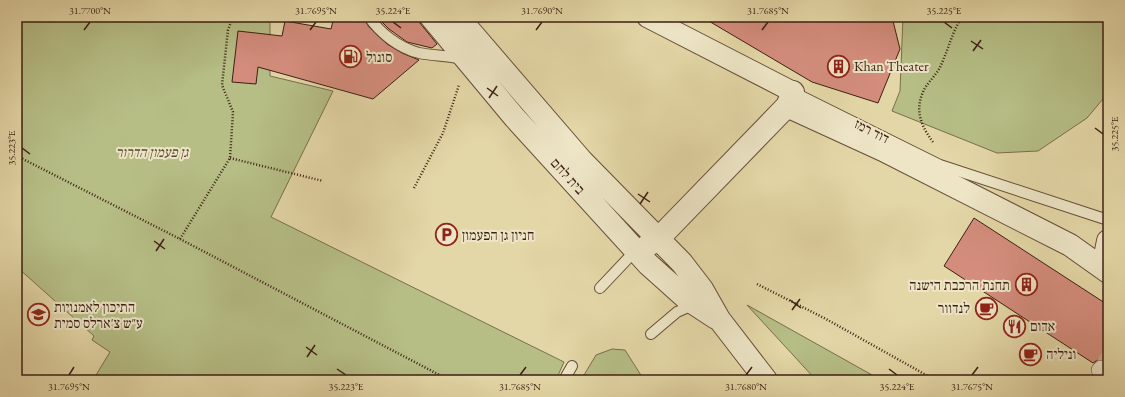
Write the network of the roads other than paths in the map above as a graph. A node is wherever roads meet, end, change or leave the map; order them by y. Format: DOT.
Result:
graph roads {
  1 [pos="369,17"];
  2 [pos="431,17"];
  3 [pos="458,17"];
  4 [pos="647,17"];
  5 [pos="466,60"];
  6 [pos="790,99"];
  7 [pos="1108,220"];
  8 [pos="656,235"];
  9 [pos="1108,241"];
  10 [pos="635,251"];
  11 [pos="1108,271"];
  12 [pos="600,288"];
  13 [pos="695,304"];
  14 [pos="719,320"];
  15 [pos="651,334"];
  16 [pos="572,366"];
  17 [pos="564,380"];
  18 [pos="766,380"];
  1 -- 5 [label="lane"];
  2 -- 5 [label="street, בית לחם"];
  3 -- 8 [label="street, בית לחם"];
  4 -- 6 [label="street, דוד רמז"];
  5 -- 10 [label="street, בית לחם"];
  6 -- 7 [label="lane, דוד רמז"];
  6 -- 8 [label="street"];
  6 -- 11 [label="street, דוד רמז"];
  8 -- 10 [label="street"];
  8 -- 14 [label="street, בית לחם"];
  9 -- 11 [label="street"];
  10 -- 12 [label="lane"];
  10 -- 13 [label="street, בית לחם"];
  13 -- 14 [label="street, בית לחם"];
  13 -- 15 [label="lane"];
  14 -- 18 [label="street, בית לחם"];
  16 -- 17 [label="lane"];
}
